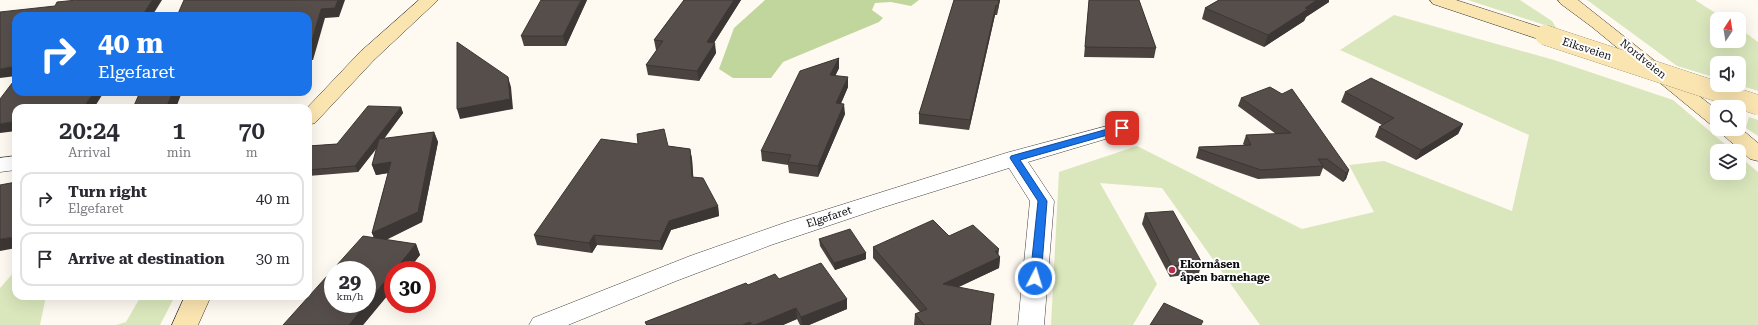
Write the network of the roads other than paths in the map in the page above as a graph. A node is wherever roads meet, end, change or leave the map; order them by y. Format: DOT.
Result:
graph roads {
  1 [pos="429,0"];
  2 [pos="1439,0"];
  3 [pos="1567,0"];
  4 [pos="1758,106"];
  5 [pos="1710,114"];
  6 [pos="312,115"];
  7 [pos="1122,128"];
  8 [pos="1736,136"];
  9 [pos="1758,154"];
  10 [pos="1014,158"];
  11 [pos="12,164"];
  12 [pos="0,165"];
  13 [pos="196,300"];
  14 [pos="185,325"];
  15 [pos="542,325"];
  16 [pos="1031,325"];
  1 -- 6 [label="street"];
  2 -- 4 [label="street, Eiksveien, bridge"];
  3 -- 5 [label="street, Nordveien"];
  7 -- 10 [label="street, Elgefaret"];
  8 -- 9 [label="street"];
  10 -- 15 [label="street, Elgefaret"];
  10 -- 16 [label="street"];
  11 -- 12 [label="street"];
  13 -- 14 [label="street"];
}
